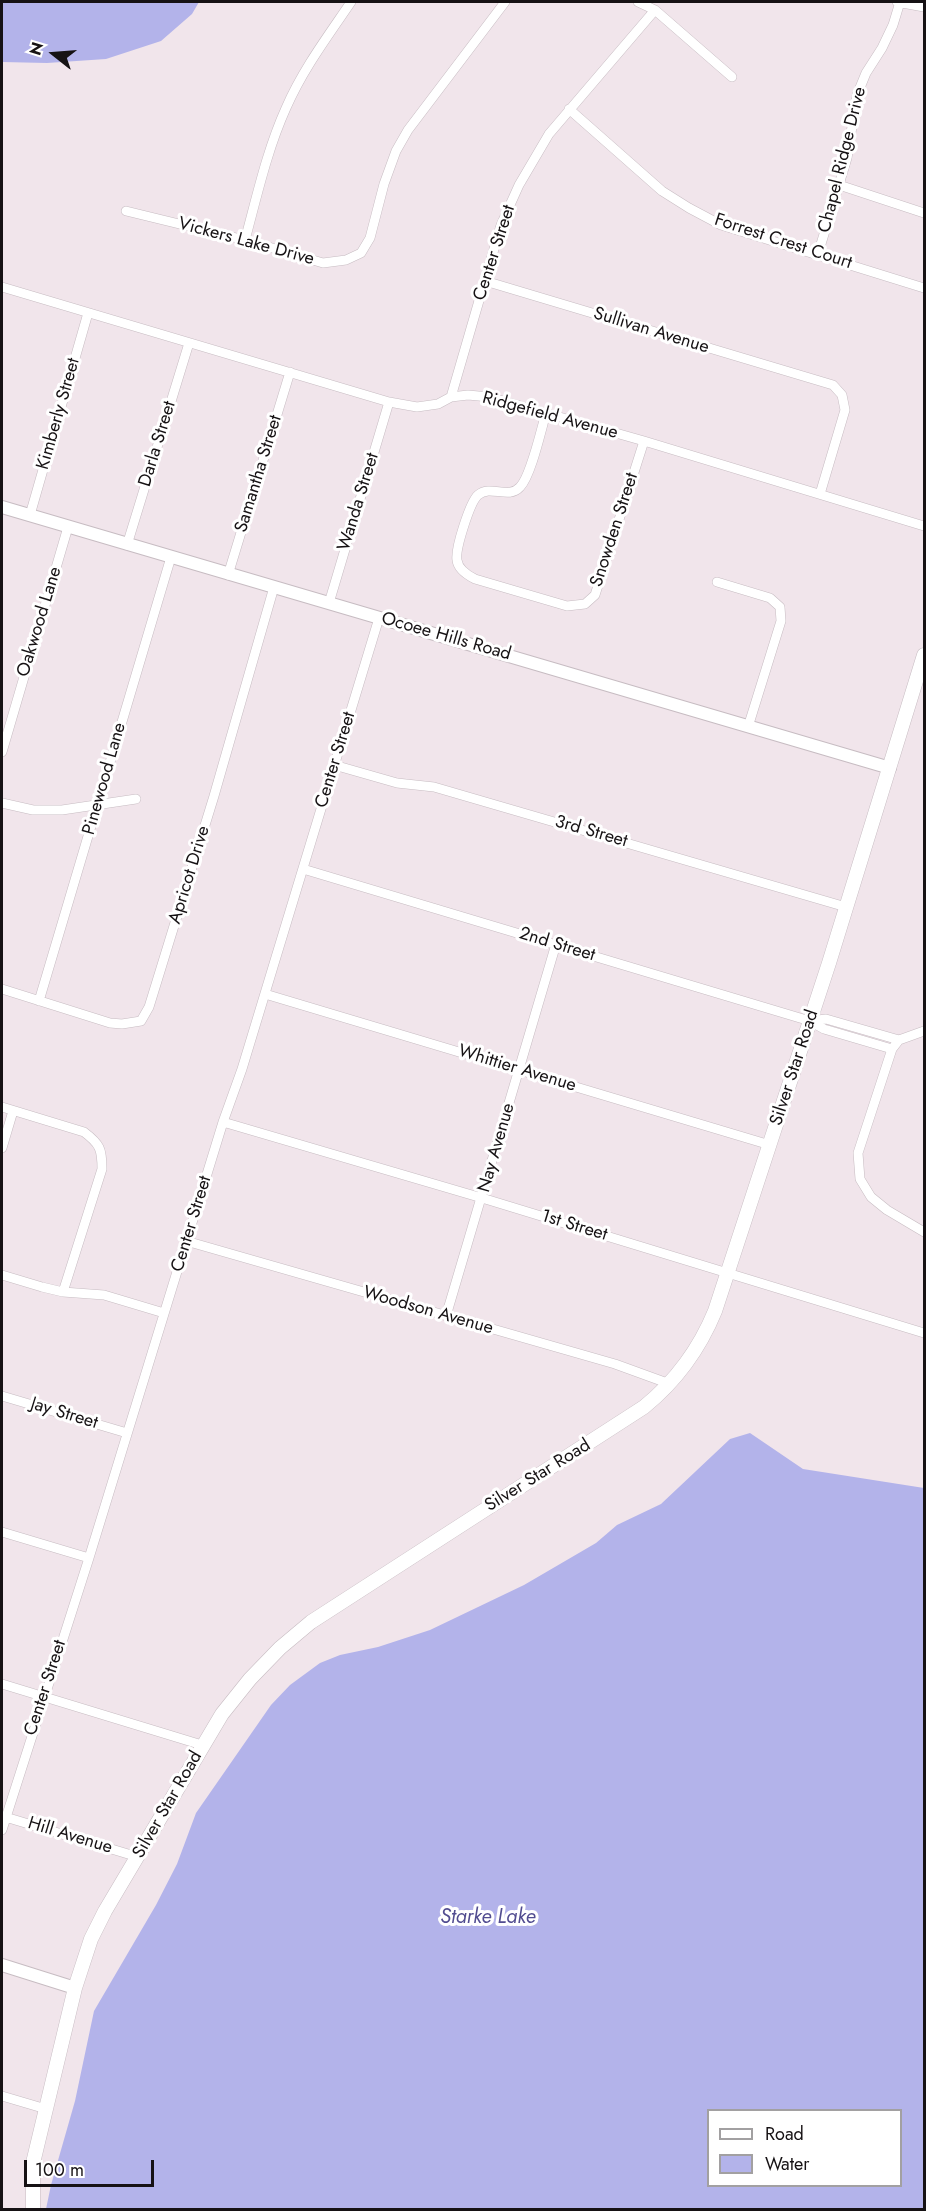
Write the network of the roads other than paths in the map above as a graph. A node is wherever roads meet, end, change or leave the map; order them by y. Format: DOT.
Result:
graph roads {
  1 [pos="351,2"];
  2 [pos="506,2"];
  3 [pos="638,2"];
  4 [pos="898,2"];
  5 [pos="924,7"];
  6 [pos="656,10"];
  7 [pos="732,77"];
  8 [pos="569,109"];
  9 [pos="839,185"];
  10 [pos="126,211"];
  11 [pos="924,213"];
  12 [pos="245,240"];
  13 [pos="818,254"];
  14 [pos="484,281"];
  15 [pos="2,286"];
  16 [pos="924,288"];
  17 [pos="88,313"];
  18 [pos="189,343"];
  19 [pos="290,372"];
  20 [pos="451,397"];
  21 [pos="389,402"];
  22 [pos="546,413"];
  23 [pos="644,441"];
  24 [pos="820,495"];
  25 [pos="2,507"];
  26 [pos="30,515"];
  27 [pos="924,526"];
  28 [pos="68,527"];
  29 [pos="127,544"];
  30 [pos="171,557"];
  31 [pos="228,575"];
  32 [pos="717,582"];
  33 [pos="274,587"];
  34 [pos="329,603"];
  35 [pos="379,618"];
  36 [pos="924,655"];
  37 [pos="748,727"];
  38 [pos="2,752"];
  39 [pos="334,765"];
  40 [pos="890,768"];
  41 [pos="136,799"];
  42 [pos="2,803"];
  43 [pos="98,806"];
  44 [pos="303,869"];
  45 [pos="846,908"];
  46 [pos="556,944"];
  47 [pos="2,989"];
  48 [pos="265,994"];
  49 [pos="39,1001"];
  50 [pos="810,1021"];
  51 [pos="924,1031"];
  52 [pos="899,1040"];
  53 [pos="892,1049"];
  54 [pos="519,1070"];
  55 [pos="2,1107"];
  56 [pos="13,1111"];
  57 [pos="224,1122"];
  58 [pos="770,1145"];
  59 [pos="2,1148"];
  60 [pos="482,1198"];
  61 [pos="924,1232"];
  62 [pos="186,1241"];
  63 [pos="728,1273"];
  64 [pos="2,1275"];
  65 [pos="63,1292"];
  66 [pos="164,1313"];
  67 [pos="446,1316"];
  68 [pos="924,1333"];
  69 [pos="670,1384"];
  70 [pos="2,1396"];
  71 [pos="127,1433"];
  72 [pos="2,1532"];
  73 [pos="89,1558"];
  74 [pos="2,1684"];
  75 [pos="43,1696"];
  76 [pos="202,1745"];
  77 [pos="4,1816"];
  78 [pos="2,1830"];
  79 [pos="138,1857"];
  80 [pos="2,1965"];
  81 [pos="75,1988"];
  82 [pos="2,2096"];
  83 [pos="46,2109"];
  84 [pos="33,2210"];
  1 -- 12 [label="street"];
  2 -- 12 [label="street, Vickers Lake Drive"];
  3 -- 6 [label="street"];
  4 -- 5 [label="street"];
  4 -- 9 [label="street, Chapel Ridge Drive"];
  6 -- 7 [label="street"];
  6 -- 8 [label="street, Center Street"];
  8 -- 13 [label="street, Forrest Crest Court"];
  8 -- 14 [label="street, Center Street"];
  9 -- 11 [label="street"];
  9 -- 13 [label="street, Chapel Ridge Drive"];
  10 -- 12 [label="street, Vickers Lake Drive"];
  13 -- 16 [label="street, Forrest Crest Court"];
  14 -- 20 [label="street, Center Street"];
  14 -- 24 [label="street, Sullivan Avenue"];
  15 -- 17 [label="street, Ridgefield Avenue"];
  17 -- 18 [label="street, Ridgefield Avenue"];
  17 -- 26 [label="street, Kimberly Street"];
  18 -- 19 [label="street, Ridgefield Avenue"];
  18 -- 29 [label="street, Darla Street"];
  19 -- 21 [label="street, Ridgefield Avenue"];
  19 -- 31 [label="street, Samantha Street"];
  20 -- 21 [label="street, Ridgefield Avenue"];
  20 -- 22 [label="street, Ridgefield Avenue"];
  21 -- 34 [label="street, Wanda Street"];
  22 -- 23 [label="street, Ridgefield Avenue"];
  22 -- 23 [label="street, Snowden Street"];
  23 -- 24 [label="street, Ridgefield Avenue"];
  24 -- 27 [label="street, Ridgefield Avenue"];
  25 -- 26 [label="street, Ocoee Hills Road"];
  26 -- 28 [label="street, Ocoee Hills Road"];
  28 -- 29 [label="street, Ocoee Hills Road"];
  28 -- 38 [label="street, Oakwood Lane"];
  29 -- 30 [label="street, Ocoee Hills Road"];
  30 -- 31 [label="street, Ocoee Hills Road"];
  30 -- 43 [label="street, Pinewood Lane"];
  31 -- 33 [label="street, Ocoee Hills Road"];
  32 -- 37 [label="street"];
  33 -- 34 [label="street, Ocoee Hills Road"];
  33 -- 49 [label="street, Apricot Drive"];
  34 -- 35 [label="street, Ocoee Hills Road"];
  35 -- 37 [label="street, Ocoee Hills Road"];
  35 -- 39 [label="street, Center Street"];
  36 -- 40 [label="main road, Silver Star Road"];
  37 -- 40 [label="street, Ocoee Hills Road"];
  39 -- 44 [label="street, Center Street"];
  39 -- 45 [label="street, 3rd Street"];
  40 -- 45 [label="main road, Silver Star Road"];
  41 -- 43 [label="street"];
  42 -- 43 [label="street"];
  43 -- 49 [label="street, Pinewood Lane"];
  44 -- 46 [label="street, 2nd Street"];
  44 -- 48 [label="street, Center Street"];
  45 -- 50 [label="main road, Silver Star Road"];
  46 -- 50 [label="street, 2nd Street"];
  46 -- 54 [label="street, Nay Avenue"];
  47 -- 49 [label="street, Apricot Drive"];
  48 -- 54 [label="street, Whittier Avenue"];
  48 -- 57 [label="street, Center Street"];
  50 -- 52 [label="street"];
  50 -- 53 [label="street"];
  50 -- 58 [label="main road, Silver Star Road"];
  51 -- 52 [label="street"];
  52 -- 53 [label="street"];
  53 -- 61 [label="street"];
  54 -- 58 [label="street, Whittier Avenue"];
  54 -- 60 [label="street, Nay Avenue"];
  55 -- 56 [label="street"];
  56 -- 59 [label="street"];
  56 -- 65 [label="street"];
  57 -- 60 [label="street, 1st Street"];
  57 -- 62 [label="street, Center Street"];
  58 -- 63 [label="main road, Silver Star Road"];
  60 -- 63 [label="street, 1st Street"];
  60 -- 67 [label="street, Nay Avenue"];
  62 -- 66 [label="street, Center Street"];
  62 -- 67 [label="street, Woodson Avenue"];
  63 -- 68 [label="street, 1st Street"];
  63 -- 69 [label="main road, Silver Star Road"];
  64 -- 65 [label="street"];
  65 -- 66 [label="street"];
  66 -- 71 [label="street, Center Street"];
  67 -- 69 [label="street, Woodson Avenue"];
  69 -- 76 [label="main road, Silver Star Road"];
  70 -- 71 [label="street, Jay Street"];
  71 -- 73 [label="street, Center Street"];
  72 -- 73 [label="street"];
  73 -- 75 [label="street, Center Street"];
  74 -- 75 [label="street"];
  75 -- 76 [label="street"];
  75 -- 77 [label="street, Center Street"];
  76 -- 79 [label="main road, Silver Star Road"];
  77 -- 78 [label="street, Center Street"];
  77 -- 79 [label="street, Hill Avenue"];
  79 -- 81 [label="main road, Silver Star Road"];
  80 -- 81 [label="street"];
  81 -- 83 [label="main road, Silver Star Road"];
  82 -- 83 [label="street"];
  83 -- 84 [label="main road, Silver Star Road"];
}
